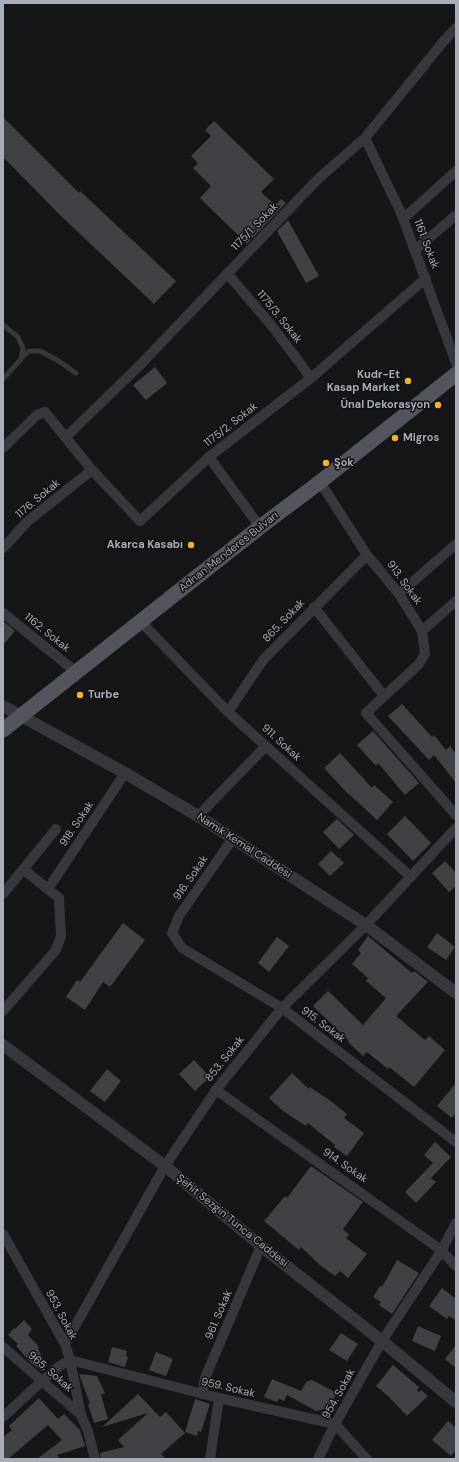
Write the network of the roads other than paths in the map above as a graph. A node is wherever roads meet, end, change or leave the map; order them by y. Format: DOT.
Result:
graph roads {
  1 [pos="456,28"];
  2 [pos="365,138"];
  3 [pos="456,171"];
  4 [pos="456,215"];
  5 [pos="403,218"];
  6 [pos="415,250"];
  7 [pos="227,274"];
  8 [pos="426,278"];
  9 [pos="3,325"];
  10 [pos="21,359"];
  11 [pos="456,363"];
  12 [pos="76,373"];
  13 [pos="456,374"];
  14 [pos="310,378"];
  15 [pos="3,379"];
  16 [pos="66,436"];
  17 [pos="3,448"];
  18 [pos="209,457"];
  19 [pos="92,470"];
  20 [pos="320,482"];
  21 [pos="260,527"];
  22 [pos="456,544"];
  23 [pos="3,548"];
  24 [pos="367,555"];
  25 [pos="399,594"];
  26 [pos="456,601"];
  27 [pos="314,607"];
  28 [pos="3,613"];
  29 [pos="140,622"];
  30 [pos="422,631"];
  31 [pos="76,672"];
  32 [pos="384,696"];
  33 [pos="3,706"];
  34 [pos="228,712"];
  35 [pos="21,716"];
  36 [pos="3,730"];
  37 [pos="266,746"];
  38 [pos="125,772"];
  39 [pos="456,815"];
  40 [pos="198,816"];
  41 [pos="56,828"];
  42 [pos="456,828"];
  43 [pos="233,838"];
  44 [pos="22,869"];
  45 [pos="411,877"];
  46 [pos="48,889"];
  47 [pos="3,894"];
  48 [pos="366,925"];
  49 [pos="172,933"];
  50 [pos="456,993"];
  51 [pos="282,1008"];
  52 [pos="3,1011"];
  53 [pos="3,1045"];
  54 [pos="216,1090"];
  55 [pos="456,1142"];
  56 [pos="165,1166"];
  57 [pos="456,1223"];
  58 [pos="3,1234"];
  59 [pos="261,1246"];
  60 [pos="441,1250"];
  61 [pos="456,1266"];
  62 [pos="382,1341"];
  63 [pos="65,1344"];
  64 [pos="3,1347"];
  65 [pos="70,1360"];
  66 [pos="42,1381"];
  67 [pos="202,1394"];
  68 [pos="218,1398"];
  69 [pos="456,1402"];
  70 [pos="81,1415"];
  71 [pos="3,1417"];
  72 [pos="336,1424"];
  73 [pos="95,1459"];
  74 [pos="210,1459"];
  75 [pos="318,1459"];
  76 [pos="367,1459"];
  1 -- 2 [label="street, 1175/1. Sokak"];
  2 -- 5 [label="street, 1161. Sokak"];
  2 -- 7 [label="street, 1175/1. Sokak"];
  3 -- 5 [label="street"];
  4 -- 6 [label="street"];
  5 -- 6 [label="street, 1161. Sokak"];
  6 -- 8 [label="street, 1161. Sokak"];
  7 -- 14 [label="street, 1175/3. Sokak"];
  7 -- 16 [label="street, 1175/1. Sokak"];
  8 -- 11 [label="street, 1161. Sokak"];
  8 -- 14 [label="street, 1175/2. Sokak"];
  9 -- 10 [label="lane"];
  10 -- 12 [label="lane"];
  10 -- 15 [label="lane"];
  13 -- 20 [label="main road, Adnan Menderes Bulvarı"];
  14 -- 18 [label="street, 1175/2. Sokak"];
  16 -- 17 [label="street, 1175/2. Sokak"];
  16 -- 19 [label="street, 1175/2. Sokak"];
  18 -- 19 [label="street, 1175/2. Sokak"];
  18 -- 21 [label="street"];
  19 -- 23 [label="street, 1176. Sokak"];
  20 -- 21 [label="main road, Adnan Menderes Bulvarı"];
  20 -- 24 [label="street, 913. Sokak"];
  21 -- 29 [label="main road, Adnan Menderes Bulvarı"];
  22 -- 25 [label="street"];
  24 -- 25 [label="street, 913. Sokak"];
  24 -- 27 [label="street, 865. Sokak"];
  25 -- 30 [label="street, 913. Sokak"];
  26 -- 30 [label="street"];
  27 -- 32 [label="street"];
  27 -- 34 [label="street, 865. Sokak"];
  28 -- 31 [label="street, 1162. Sokak"];
  29 -- 31 [label="main road, Adnan Menderes Bulvarı"];
  29 -- 34 [label="street, 911. Sokak"];
  30 -- 32 [label="street, 913. Sokak"];
  31 -- 35 [label="main road, Adnan Menderes Bulvarı"];
  32 -- 39 [label="street, 913. Sokak"];
  33 -- 35 [label="street, Namık Kemal Caddesi"];
  34 -- 37 [label="street, 911. Sokak"];
  35 -- 36 [label="main road, Adnan Menderes Bulvarı"];
  35 -- 38 [label="street, Namık Kemal Caddesi"];
  37 -- 40 [label="street"];
  37 -- 45 [label="street, 911. Sokak"];
  38 -- 40 [label="street, Namık Kemal Caddesi"];
  38 -- 46 [label="street, 918. Sokak"];
  40 -- 43 [label="street, Namık Kemal Caddesi"];
  41 -- 44 [label="street, 918. Sokak"];
  42 -- 45 [label="street, 853. Sokak"];
  43 -- 48 [label="street, Namık Kemal Caddesi"];
  43 -- 49 [label="street, 916. Sokak"];
  44 -- 46 [label="street"];
  44 -- 47 [label="street, 918. Sokak"];
  45 -- 48 [label="street, 853. Sokak"];
  46 -- 52 [label="street"];
  48 -- 50 [label="street, Namık Kemal Caddesi"];
  48 -- 51 [label="street, 853. Sokak"];
  49 -- 51 [label="street, 915. Sokak"];
  51 -- 54 [label="street, 853. Sokak"];
  51 -- 55 [label="street, 915. Sokak"];
  53 -- 56 [label="street, Şehit Sezgin Tunca Caddesi"];
  54 -- 56 [label="street, 853. Sokak"];
  54 -- 60 [label="street, 914. Sokak"];
  56 -- 59 [label="street, Şehit Sezgin Tunca Caddesi"];
  56 -- 63 [label="street, 853. Sokak"];
  57 -- 60 [label="street, 954. Sokak"];
  58 -- 63 [label="street, 953. Sokak"];
  59 -- 62 [label="street, Şehit Sezgin Tunca Caddesi"];
  59 -- 67 [label="street, 961. Sokak"];
  60 -- 61 [label="street, 914. Sokak"];
  60 -- 62 [label="street, 954. Sokak"];
  62 -- 69 [label="street, Şehit Sezgin Tunca Caddesi"];
  62 -- 72 [label="street, 954. Sokak"];
  63 -- 65 [label="street, 953. Sokak"];
  64 -- 66 [label="street, 965. Sokak"];
  65 -- 66 [label="street"];
  65 -- 67 [label="street, 959. Sokak"];
  65 -- 70 [label="street, 953. Sokak"];
  66 -- 70 [label="street, 965. Sokak"];
  66 -- 71 [label="street"];
  67 -- 68 [label="street, 959. Sokak"];
  68 -- 72 [label="street, 959. Sokak"];
  68 -- 74 [label="street"];
  70 -- 73 [label="street, 953. Sokak"];
  72 -- 75 [label="street, 954. Sokak"];
  72 -- 76 [label="street"];
}
